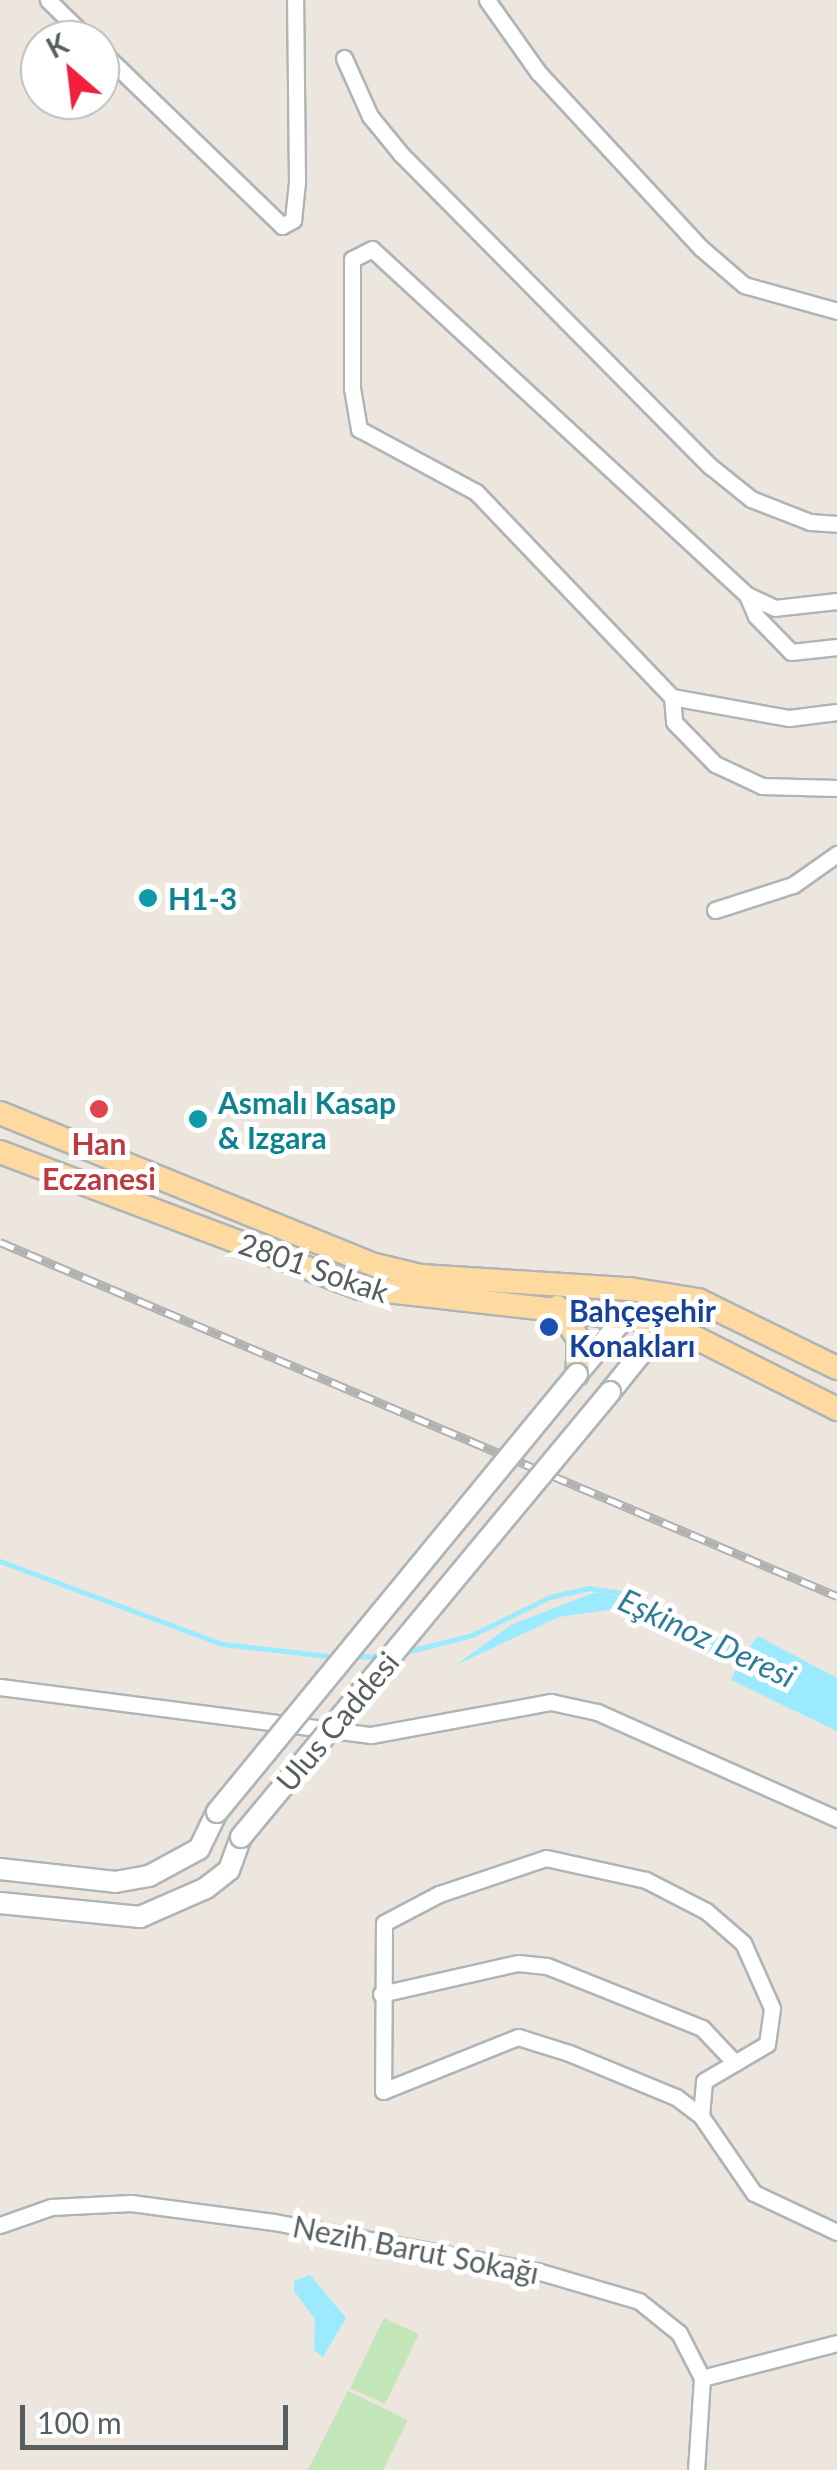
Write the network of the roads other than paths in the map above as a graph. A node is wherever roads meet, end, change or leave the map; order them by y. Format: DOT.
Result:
graph roads {
  1 [pos="48,0"];
  2 [pos="295,0"];
  3 [pos="487,0"];
  4 [pos="68,20"];
  5 [pos="344,58"];
  6 [pos="120,69"];
  7 [pos="837,311"];
  8 [pos="837,524"];
  9 [pos="747,594"];
  10 [pos="837,601"];
  11 [pos="837,647"];
  12 [pos="672,697"];
  13 [pos="837,712"];
  14 [pos="837,788"];
  15 [pos="837,854"];
  16 [pos="715,910"];
  17 [pos="0,1114"];
  18 [pos="0,1152"];
  19 [pos="630,1288"];
  20 [pos="557,1308"];
  21 [pos="659,1316"];
  22 [pos="626,1317"];
  23 [pos="837,1368"];
  24 [pos="578,1374"];
  25 [pos="837,1381"];
  26 [pos="837,1409"];
  27 [pos="0,1687"];
  28 [pos="837,1818"];
  29 [pos="0,1870"];
  30 [pos="0,1903"];
  31 [pos="381,1994"];
  32 [pos="735,2063"];
  33 [pos="702,2116"];
  34 [pos="0,2224"];
  35 [pos="837,2232"];
  36 [pos="837,2342"];
  37 [pos="702,2378"];
  38 [pos="696,2470"];
  1 -- 4 [label="street"];
  2 -- 6 [label="street"];
  3 -- 7 [label="street"];
  5 -- 8 [label="street"];
  9 -- 10 [label="street"];
  9 -- 11 [label="street"];
  9 -- 12 [label="street"];
  12 -- 13 [label="street"];
  12 -- 14 [label="street"];
  15 -- 16 [label="street"];
  17 -- 19 [label="main road, 2801 Sokak"];
  18 -- 20 [label="main road, 2801 Sokak"];
  19 -- 21 [label="main road"];
  19 -- 23 [label="main road, 2801 Sokak"];
  20 -- 22 [label="main road, 2801 Sokak"];
  20 -- 24 [label="main road"];
  21 -- 22 [label="main road, 2801 Sokak"];
  21 -- 25 [label="main road"];
  21 -- 26 [label="main road, 2801 Sokak"];
  21 -- 30 [label="street, Ulus Caddesi, bridge"];
  22 -- 24 [label="street, Ulus Caddesi"];
  24 -- 29 [label="street, Ulus Caddesi, bridge"];
  27 -- 28 [label="street"];
  31 -- 32 [label="street"];
  31 -- 32 [label="street"];
  31 -- 33 [label="street"];
  32 -- 33 [label="street"];
  33 -- 35 [label="street"];
  34 -- 37 [label="street, Nezih Barut Sokağı"];
  36 -- 37 [label="street"];
  37 -- 38 [label="street"];
}
